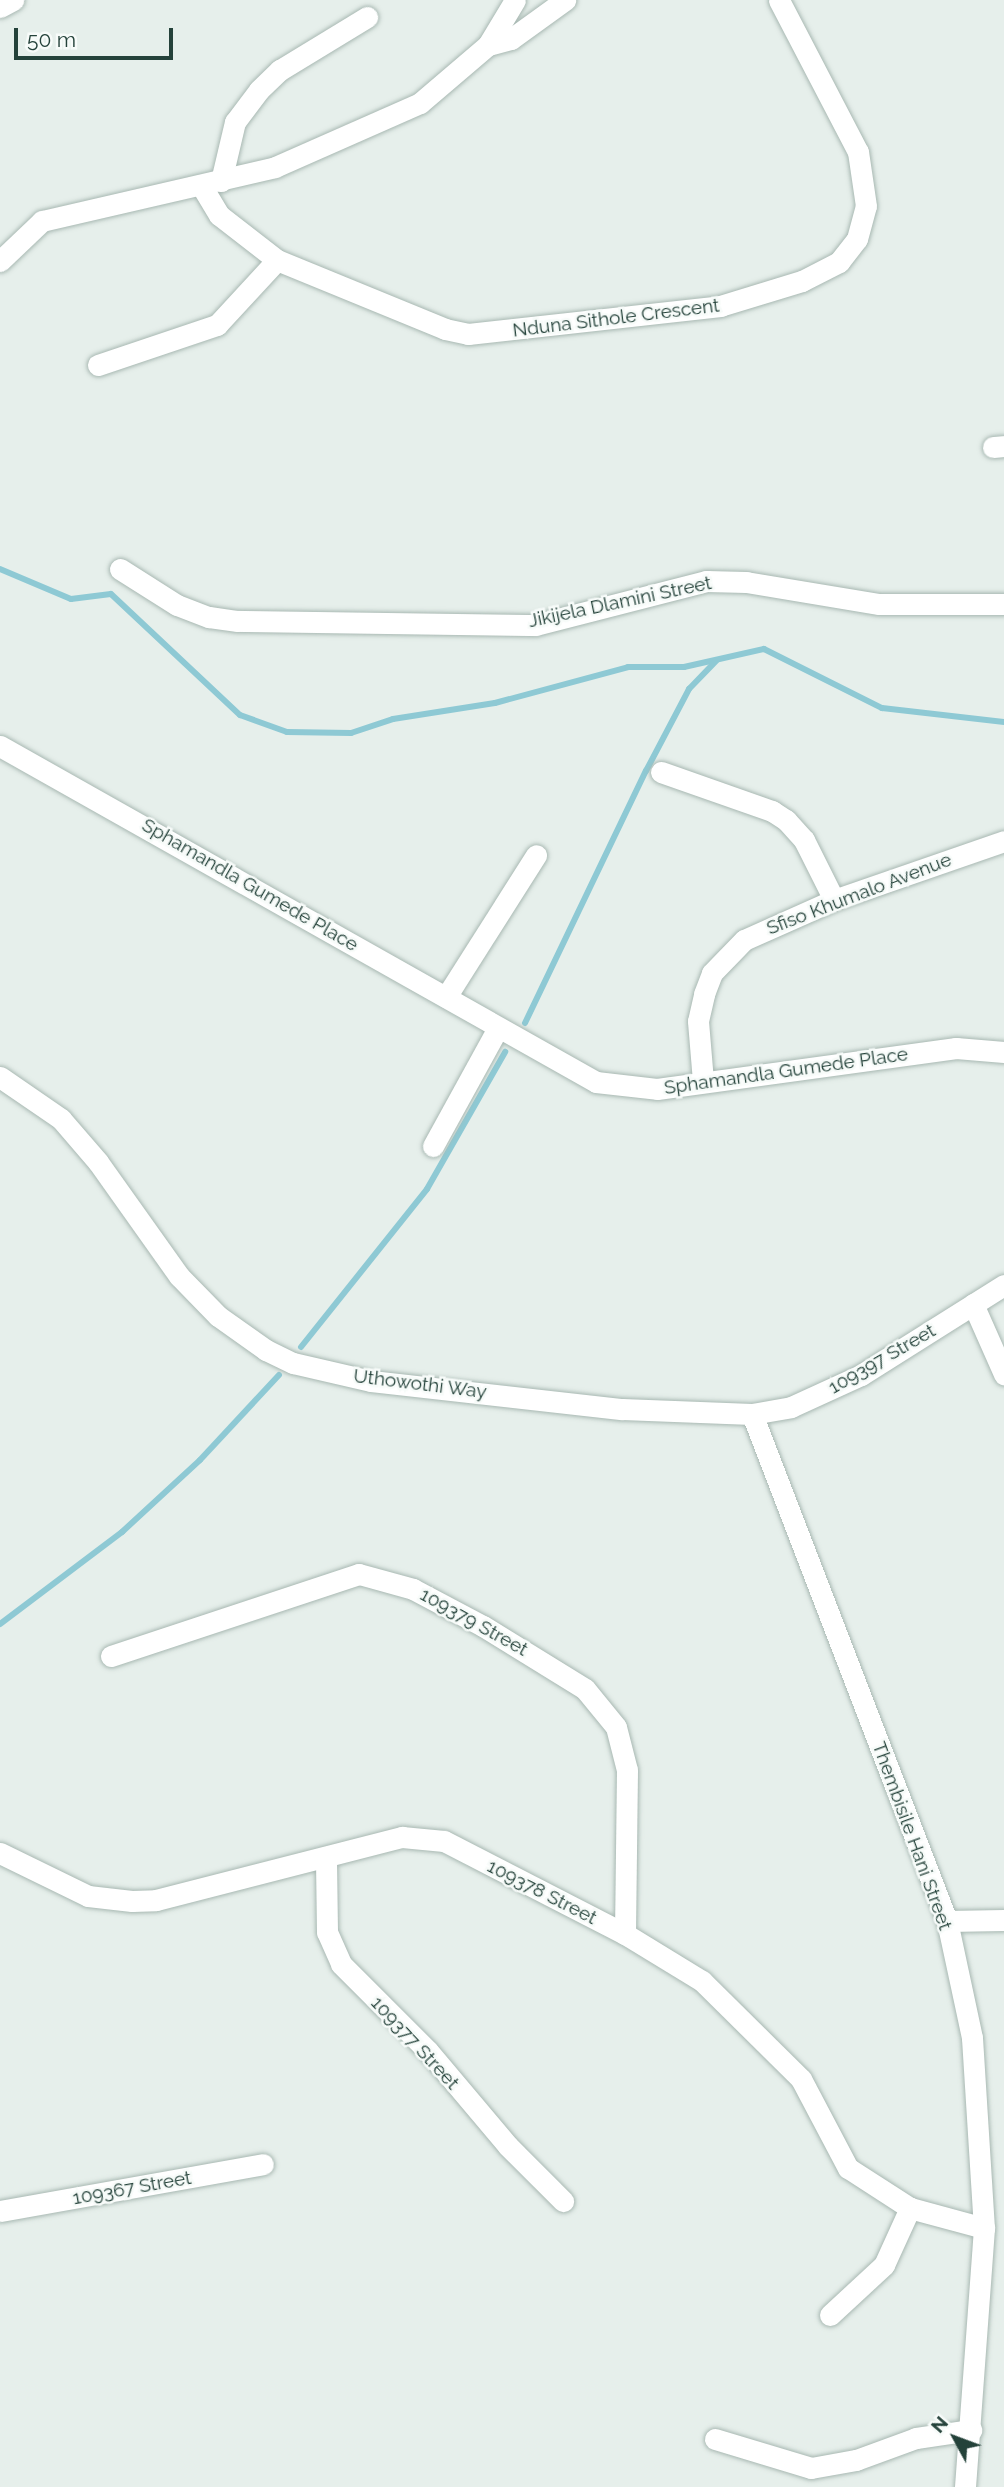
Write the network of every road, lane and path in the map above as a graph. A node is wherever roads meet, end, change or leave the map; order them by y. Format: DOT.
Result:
graph roads {
  1 [pos="13,0"];
  2 [pos="515,0"];
  3 [pos="565,0"];
  4 [pos="779,0"];
  5 [pos="0,7"];
  6 [pos="368,17"];
  7 [pos="488,45"];
  8 [pos="211,183"];
  9 [pos="277,260"];
  10 [pos="0,261"];
  11 [pos="98,365"];
  12 [pos="120,569"];
  13 [pos="1004,604"];
  14 [pos="0,746"];
  15 [pos="661,772"];
  16 [pos="1004,841"];
  17 [pos="536,855"];
  18 [pos="834,900"];
  19 [pos="446,997"];
  20 [pos="498,1028"];
  21 [pos="1004,1052"];
  22 [pos="0,1077"];
  23 [pos="703,1081"];
  24 [pos="433,1146"];
  25 [pos="1004,1285"];
  26 [pos="973,1304"];
  27 [pos="1004,1374"];
  28 [pos="752,1414"];
  29 [pos="111,1656"];
  30 [pos="0,1853"];
  31 [pos="326,1860"];
  32 [pos="1004,1920"];
  33 [pos="947,1922"];
  34 [pos="625,1934"];
  35 [pos="263,2164"];
  36 [pos="564,2201"];
  37 [pos="909,2208"];
  38 [pos="0,2211"];
  39 [pos="984,2228"];
  40 [pos="830,2315"];
  41 [pos="971,2430"];
  42 [pos="715,2439"];
  43 [pos="965,2487"];
  1 -- 5 [label="street"];
  2 -- 7 [label="street"];
  3 -- 7 [label="street"];
  4 -- 9 [label="street, Nduna Sithole Crescent"];
  6 -- 8 [label="street"];
  7 -- 8 [label="street"];
  8 -- 9 [label="street, Nduna Sithole Crescent"];
  8 -- 10 [label="street"];
  9 -- 11 [label="street"];
  12 -- 13 [label="street, Jikijela Dlamini Street"];
  14 -- 19 [label="street, Sphamandla Gumede Place"];
  15 -- 18 [label="street"];
  16 -- 18 [label="street, Sfiso Khumalo Avenue"];
  17 -- 19 [label="street"];
  18 -- 23 [label="street, Sfiso Khumalo Avenue"];
  19 -- 20 [label="street, Sphamandla Gumede Place"];
  20 -- 23 [label="street, Sphamandla Gumede Place"];
  20 -- 24 [label="street"];
  21 -- 23 [label="street, Sphamandla Gumede Place"];
  22 -- 28 [label="street, Uthowothi Way"];
  25 -- 26 [label="street, 109397 Street"];
  26 -- 27 [label="street"];
  26 -- 28 [label="street, 109397 Street"];
  28 -- 33 [label="street, Thembisile Hani Street"];
  29 -- 34 [label="street, 109379 Street"];
  30 -- 31 [label="street, 109378 Street"];
  31 -- 34 [label="street, 109378 Street"];
  31 -- 36 [label="street, 109377 Street"];
  32 -- 33 [label="street"];
  33 -- 39 [label="street, Thembisile Hani Street"];
  34 -- 37 [label="street, 109378 Street"];
  35 -- 38 [label="street, 109367 Street"];
  37 -- 39 [label="street, 109378 Street"];
  37 -- 40 [label="street"];
  39 -- 41 [label="street, Thembisile Hani Street"];
  41 -- 42 [label="street"];
  41 -- 43 [label="street, Thembisile Hani Street"];
}
